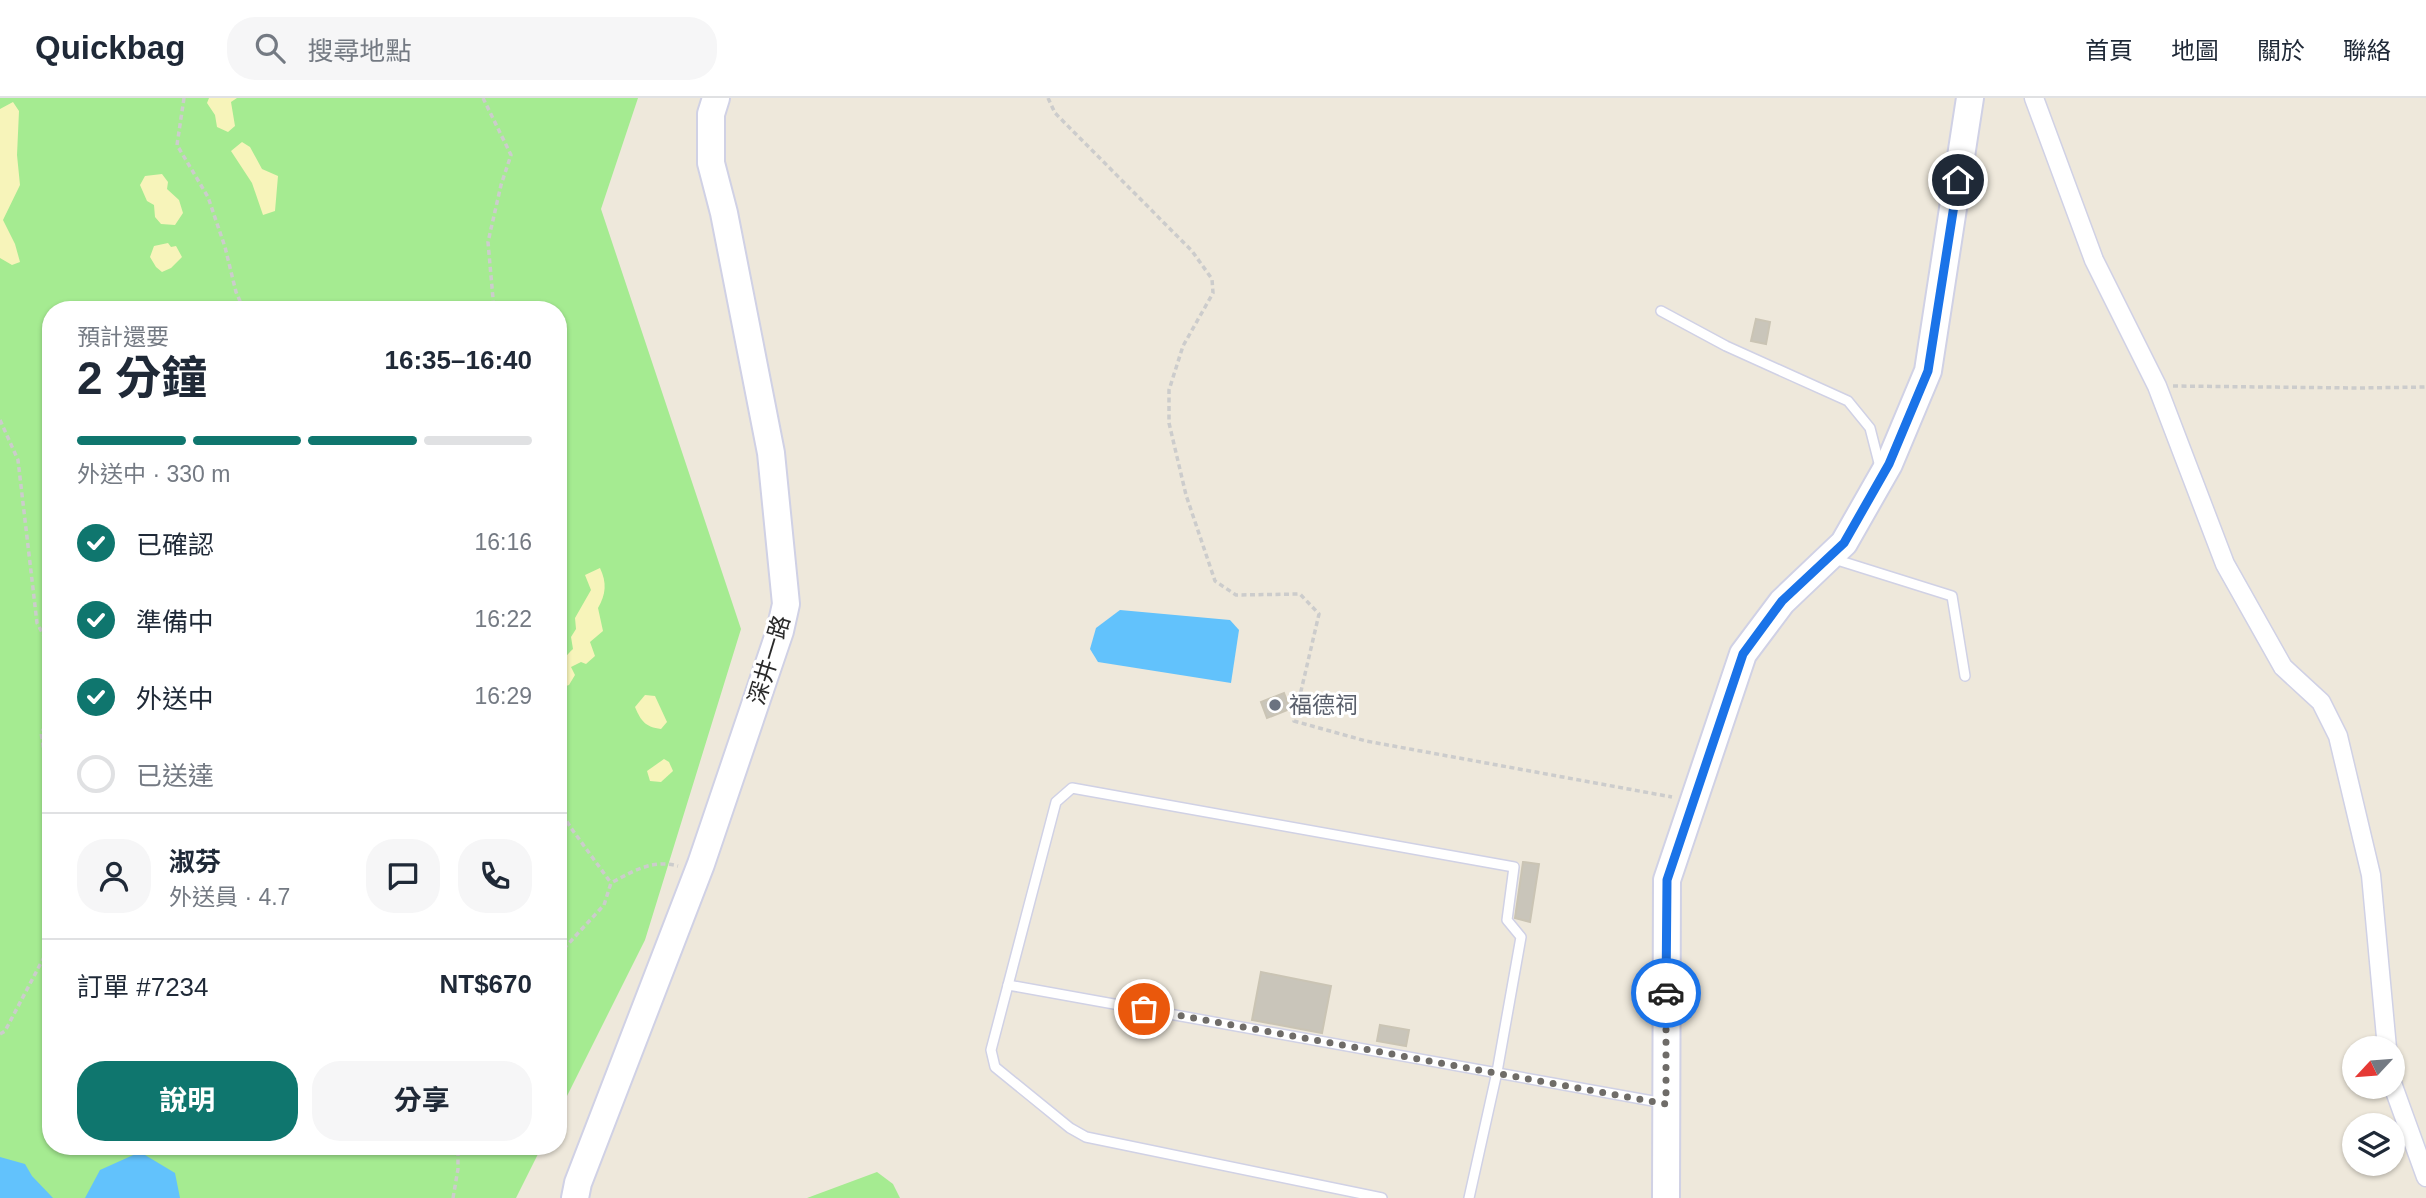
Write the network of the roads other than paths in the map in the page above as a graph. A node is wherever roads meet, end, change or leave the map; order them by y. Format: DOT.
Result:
graph roads {
  1 [pos="716,98"];
  2 [pos="1970,98"];
  3 [pos="2034,98"];
  4 [pos="1661,311"];
  5 [pos="1882,476"];
  6 [pos="1829,557"];
  7 [pos="1965,676"];
  8 [pos="1008,985"];
  9 [pos="2386,1036"];
  10 [pos="1497,1072"];
  11 [pos="2398,1099"];
  12 [pos="1666,1104"];
  13 [pos="2426,1177"];
  14 [pos="575,1198"];
  15 [pos="1382,1198"];
  16 [pos="1469,1198"];
  17 [pos="1666,1198"];
  1 -- 14 [label="street, 深井一路"];
  2 -- 5 [label="street"];
  3 -- 9 [label="street"];
  4 -- 5 [label="lane"];
  5 -- 6 [label="street"];
  6 -- 7 [label="lane"];
  6 -- 12 [label="street"];
  8 -- 10 [label="lane"];
  8 -- 10 [label="lane"];
  8 -- 15 [label="lane"];
  10 -- 12 [label="lane"];
  10 -- 16 [label="lane"];
  11 -- 13 [label="street"];
  12 -- 17 [label="street"];
}
